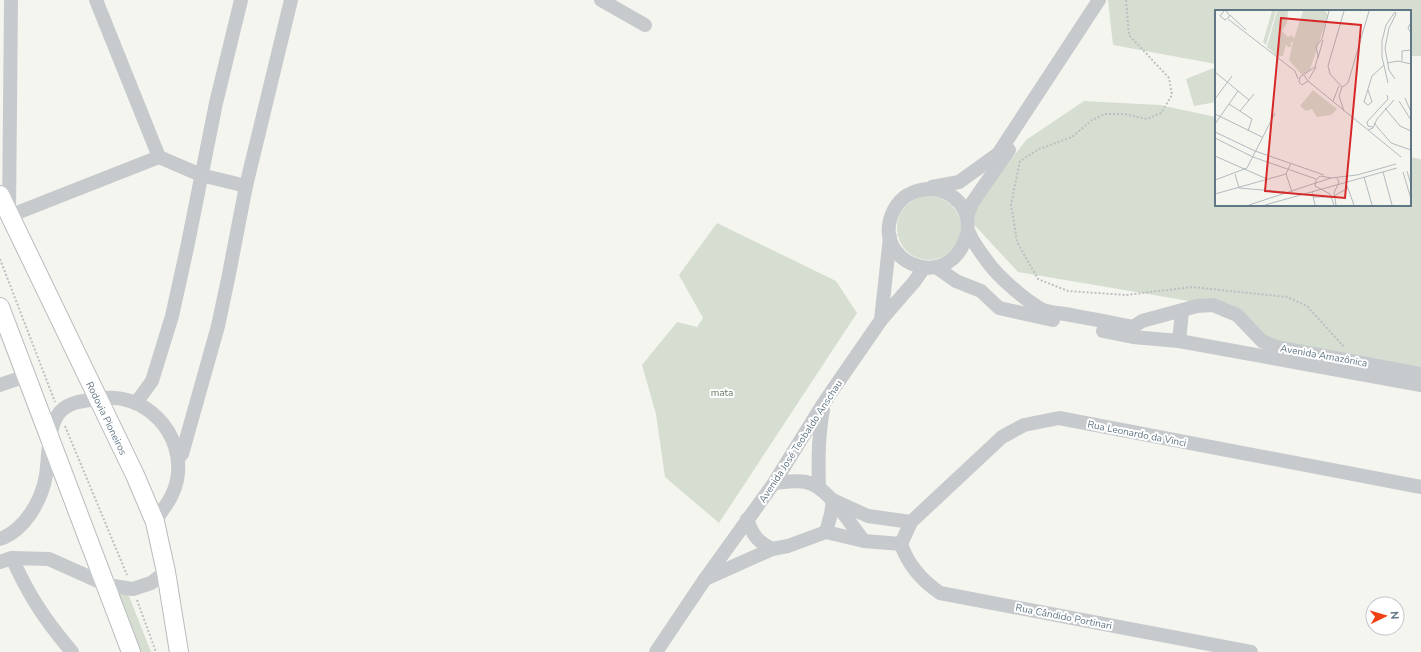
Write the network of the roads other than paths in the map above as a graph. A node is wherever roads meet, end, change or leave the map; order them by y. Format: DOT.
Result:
graph roads {
  1 [pos="11,0"];
  2 [pos="240,0"];
  3 [pos="290,0"];
  4 [pos="601,0"];
  5 [pos="1099,0"];
  6 [pos="1107,0"];
  7 [pos="100,2"];
  8 [pos="645,25"];
  9 [pos="159,158"];
  10 [pos="200,175"];
  11 [pos="246,186"];
  12 [pos="924,188"];
  13 [pos="0,195"];
  14 [pos="9,216"];
  15 [pos="968,224"];
  16 [pos="890,235"];
  17 [pos="930,268"];
  18 [pos="0,307"];
  19 [pos="1182,311"];
  20 [pos="881,320"];
  21 [pos="1133,332"];
  22 [pos="1179,341"];
  23 [pos="1275,352"];
  24 [pos="1421,374"];
  25 [pos="26,376"];
  26 [pos="0,385"];
  27 [pos="1421,385"];
  28 [pos="98,399"];
  29 [pos="825,401"];
  30 [pos="136,403"];
  31 [pos="50,436"];
  32 [pos="178,459"];
  33 [pos="774,483"];
  34 [pos="819,487"];
  35 [pos="1421,487"];
  36 [pos="833,500"];
  37 [pos="747,519"];
  38 [pos="155,522"];
  39 [pos="911,522"];
  40 [pos="826,532"];
  41 [pos="1,535"];
  42 [pos="864,541"];
  43 [pos="901,544"];
  44 [pos="772,549"];
  45 [pos="6,560"];
  46 [pos="166,572"];
  47 [pos="705,579"];
  48 [pos="106,585"];
  49 [pos="126,650"];
  50 [pos="72,652"];
  51 [pos="179,652"];
  52 [pos="656,652"];
  53 [pos="1251,652"];
  1 -- 14 [label="street"];
  2 -- 10 [label="street"];
  3 -- 11 [label="street"];
  4 -- 8 [label="street"];
  5 -- 12 [label="street"];
  6 -- 15 [label="street"];
  7 -- 9 [label="street"];
  9 -- 10 [label="street"];
  9 -- 14 [label="street"];
  10 -- 11 [label="street"];
  10 -- 30 [label="street"];
  11 -- 32 [label="street"];
  12 -- 15 [label="street"];
  12 -- 16 [label="street"];
  13 -- 14 [label="main road, Rodovia Pioneiros"];
  14 -- 28 [label="main road, Rodovia Pioneiros"];
  15 -- 17 [label="street"];
  15 -- 21 [label="street, Avenida Amazônica"];
  16 -- 17 [label="street"];
  16 -- 20 [label="street, Avenida José Teobaldo Anschau"];
  17 -- 20 [label="street"];
  17 -- 21 [label="street, Avenida Amazônica"];
  18 -- 25 [label="main road"];
  19 -- 21 [label="street, Avenida Amazônica"];
  19 -- 22 [label="street"];
  19 -- 23 [label="street, Avenida Amazônica"];
  20 -- 29 [label="street, Avenida José Teobaldo Anschau"];
  21 -- 22 [label="street, Avenida Amazônica"];
  22 -- 23 [label="street, Avenida Amazônica"];
  23 -- 24 [label="street, Avenida Amazônica"];
  23 -- 27 [label="street, Avenida Amazônica"];
  25 -- 26 [label="street"];
  25 -- 31 [label="main road"];
  28 -- 30 [label="street"];
  28 -- 31 [label="street"];
  28 -- 38 [label="main road, Rodovia Pioneiros"];
  29 -- 33 [label="street, Avenida José Teobaldo Anschau"];
  29 -- 34 [label="street"];
  30 -- 32 [label="street"];
  31 -- 41 [label="street"];
  31 -- 48 [label="main road"];
  32 -- 38 [label="street"];
  33 -- 34 [label="street"];
  33 -- 37 [label="street, Avenida José Teobaldo Anschau"];
  34 -- 36 [label="street"];
  35 -- 39 [label="street, Rua Leonardo da Vinci"];
  36 -- 39 [label="street"];
  36 -- 40 [label="street"];
  36 -- 42 [label="street"];
  37 -- 44 [label="street"];
  37 -- 47 [label="street, Avenida José Teobaldo Anschau"];
  38 -- 46 [label="main road, Rodovia Pioneiros"];
  39 -- 43 [label="street, Rua Leonardo da Vinci"];
  40 -- 42 [label="street"];
  40 -- 44 [label="street"];
  42 -- 43 [label="street"];
  43 -- 53 [label="street, Rua Cândido Portinari"];
  44 -- 47 [label="street"];
  45 -- 48 [label="street"];
  45 -- 50 [label="street"];
  46 -- 48 [label="street"];
  46 -- 51 [label="main road, Rodovia Pioneiros"];
  47 -- 52 [label="street, Avenida José Teobaldo Anschau"];
  48 -- 49 [label="main road"];
}
